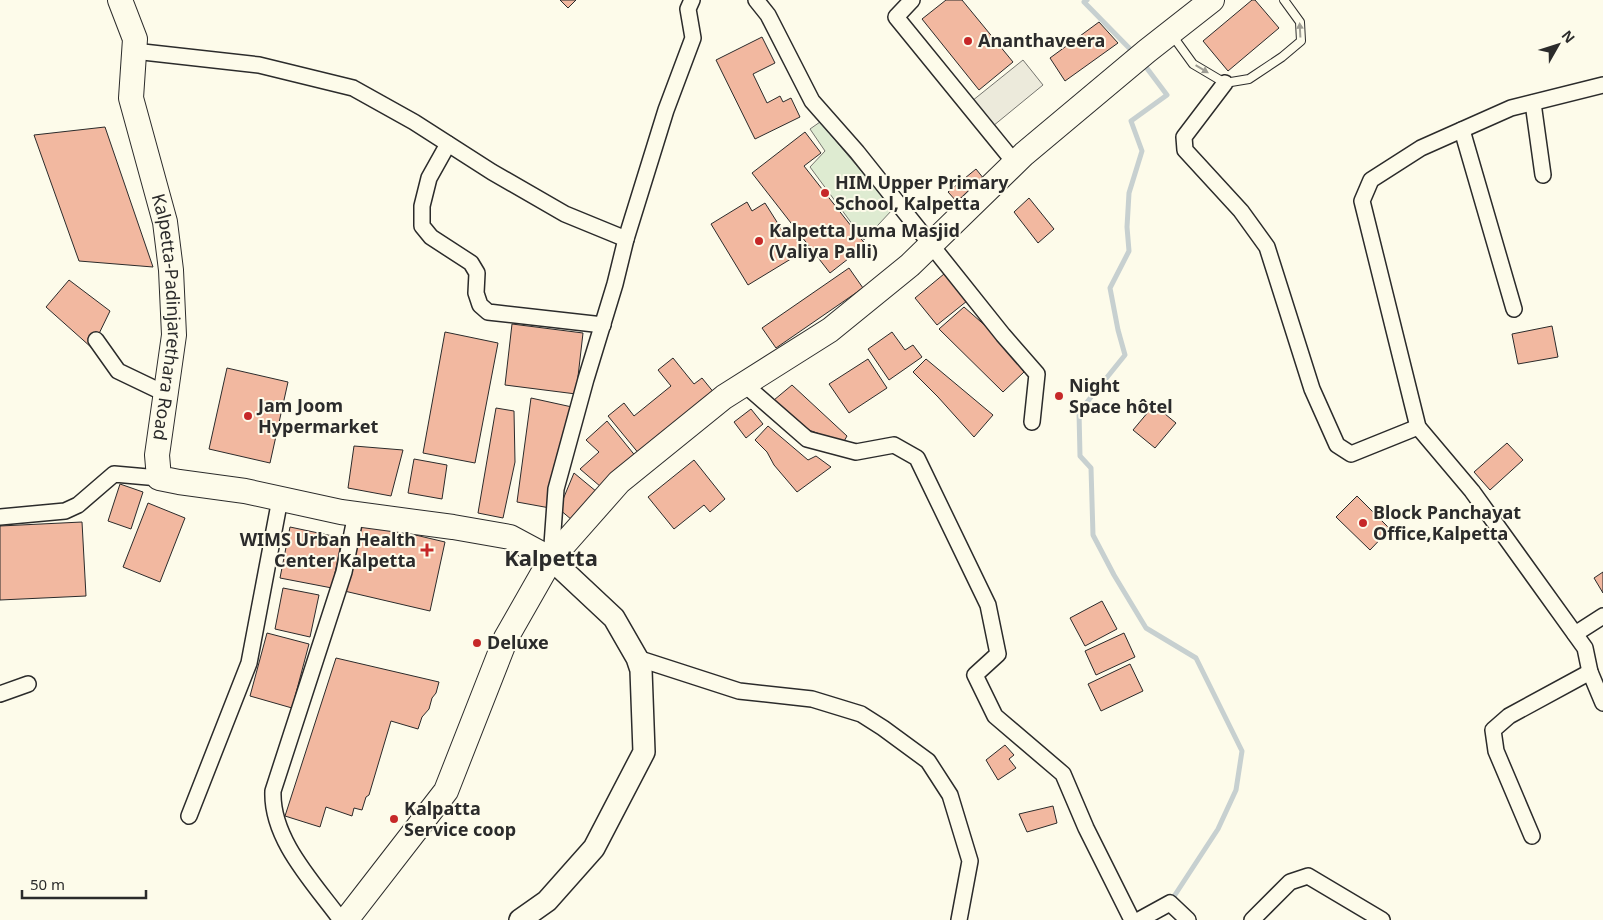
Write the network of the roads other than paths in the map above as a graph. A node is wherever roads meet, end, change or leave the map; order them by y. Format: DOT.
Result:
graph roads {
  1 [pos="120,0"];
  2 [pos="692,0"];
  3 [pos="756,0"];
  4 [pos="912,0"];
  5 [pos="1212,0"];
  6 [pos="1284,0"];
  7 [pos="1171,33"];
  8 [pos="134,50"];
  9 [pos="1225,83"];
  10 [pos="1603,86"];
  11 [pos="1533,103"];
  12 [pos="1462,130"];
  13 [pos="448,144"];
  14 [pos="1016,163"];
  15 [pos="1543,174"];
  16 [pos="626,239"];
  17 [pos="931,245"];
  18 [pos="1514,309"];
  19 [pos="603,325"];
  20 [pos="96,340"];
  21 [pos="744,384"];
  22 [pos="166,394"];
  23 [pos="1032,422"];
  24 [pos="1418,427"];
  25 [pos="159,478"];
  26 [pos="280,499"];
  27 [pos="356,514"];
  28 [pos="0,516"];
  29 [pos="551,559"];
  30 [pos="1603,616"];
  31 [pos="1575,634"];
  32 [pos="638,658"];
  33 [pos="1590,672"];
  34 [pos="28,684"];
  35 [pos="0,694"];
  36 [pos="1603,703"];
  37 [pos="189,816"];
  38 [pos="1532,836"];
  39 [pos="344,920"];
  40 [pos="520,920"];
  41 [pos="959,920"];
  42 [pos="1132,920"];
  43 [pos="1139,920"];
  44 [pos="1188,920"];
  45 [pos="1252,920"];
  46 [pos="1382,920"];
  1 -- 8 [label="main road, Kalpetta-Padinjarethara Road"];
  2 -- 16 [label="street"];
  3 -- 17 [label="street"];
  4 -- 14 [label="street"];
  5 -- 7 [label="main road"];
  9 -- 6 [label="lane, one-way"];
  7 -- 9 [label="lane, one-way"];
  7 -- 14 [label="main road"];
  8 -- 13 [label="street"];
  8 -- 22 [label="main road, Kalpetta-Padinjarethara Road"];
  9 -- 24 [label="street"];
  10 -- 11 [label="street"];
  11 -- 12 [label="street"];
  11 -- 15 [label="street"];
  12 -- 18 [label="street"];
  12 -- 24 [label="street"];
  13 -- 16 [label="street"];
  13 -- 19 [label="street"];
  14 -- 17 [label="main road"];
  16 -- 19 [label="street"];
  17 -- 21 [label="main road"];
  17 -- 23 [label="street"];
  19 -- 29 [label="street"];
  20 -- 22 [label="street"];
  21 -- 29 [label="main road"];
  21 -- 42 [label="street"];
  22 -- 25 [label="main road, Kalpetta-Padinjarethara Road"];
  24 -- 31 [label="street"];
  25 -- 26 [label="main road"];
  25 -- 28 [label="street"];
  26 -- 27 [label="main road"];
  26 -- 37 [label="street"];
  27 -- 29 [label="main road"];
  27 -- 39 [label="street"];
  29 -- 32 [label="main road"];
  29 -- 39 [label="main road"];
  30 -- 31 [label="street"];
  31 -- 33 [label="street"];
  32 -- 40 [label="main road"];
  32 -- 41 [label="street"];
  33 -- 36 [label="street"];
  33 -- 38 [label="street"];
  34 -- 35 [label="street"];
  43 -- 44 [label="street"];
  45 -- 46 [label="street"];
}
